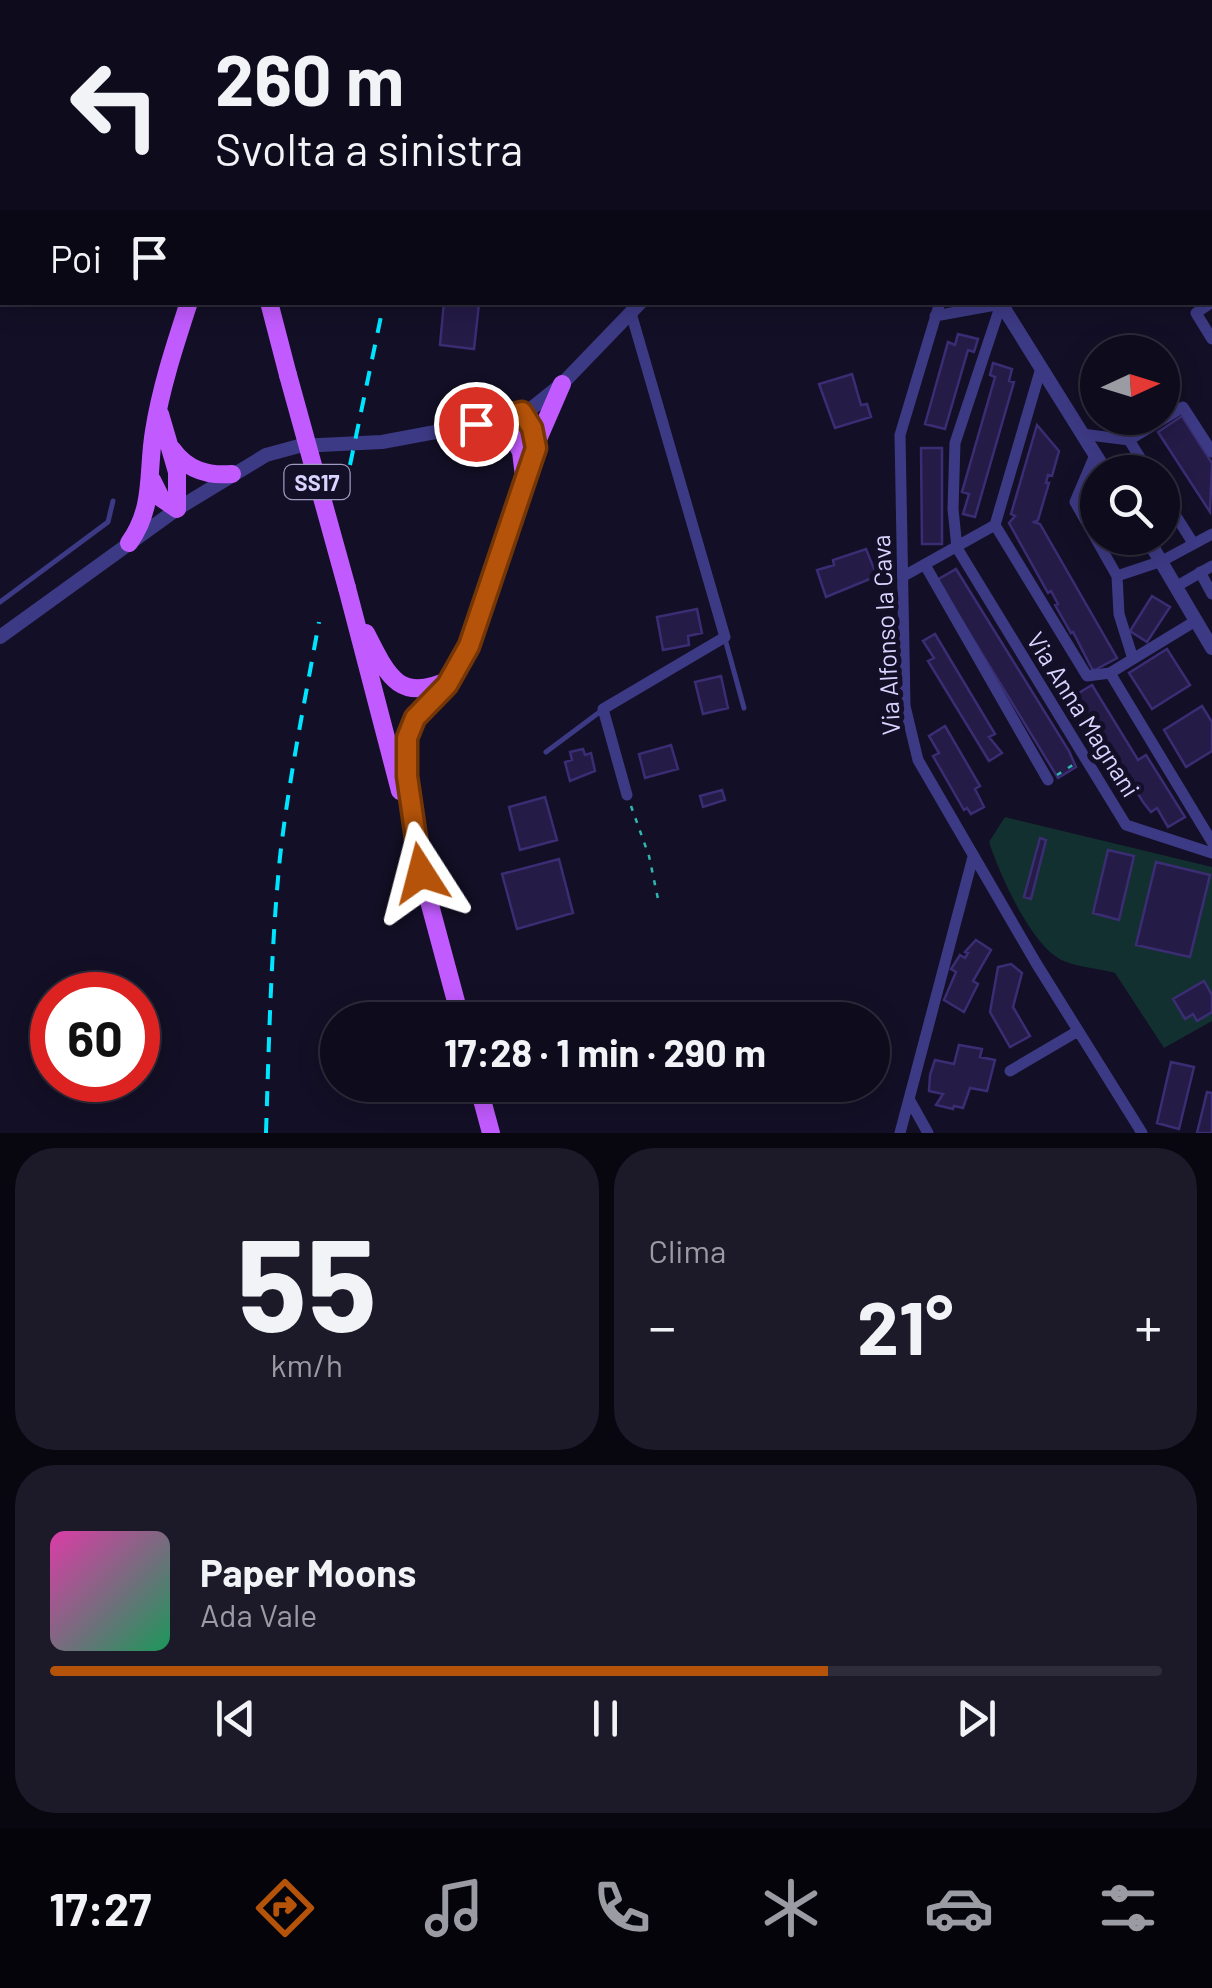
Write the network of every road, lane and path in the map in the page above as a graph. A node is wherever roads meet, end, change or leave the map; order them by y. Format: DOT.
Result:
graph roads {
  1 [pos="188,305"];
  2 [pos="260,305"];
  3 [pos="269,305"];
  4 [pos="939,305"];
  5 [pos="991,305"];
  6 [pos="1000,305"];
  7 [pos="1002,305"];
  8 [pos="1208,305"];
  9 [pos="636,308"];
  10 [pos="936,316"];
  11 [pos="1212,339"];
  12 [pos="282,350"];
  13 [pos="1041,368"];
  14 [pos="562,384"];
  15 [pos="159,408"];
  16 [pos="522,412"];
  17 [pos="473,424"];
  18 [pos="1080,431"];
  19 [pos="1083,435"];
  20 [pos="1090,435"];
  21 [pos="1129,440"];
  22 [pos="169,444"];
  23 [pos="528,450"];
  24 [pos="1212,452"];
  25 [pos="1095,455"];
  26 [pos="1138,455"];
  27 [pos="232,474"];
  28 [pos="152,478"];
  29 [pos="113,501"];
  30 [pos="177,510"];
  31 [pos="1180,522"];
  32 [pos="994,526"];
  33 [pos="1212,534"];
  34 [pos="129,543"];
  35 [pos="1193,543"];
  36 [pos="957,548"];
  37 [pos="1105,555"];
  38 [pos="1158,555"];
  39 [pos="1162,561"];
  40 [pos="924,565"];
  41 [pos="1206,569"];
  42 [pos="1117,576"];
  43 [pos="902,577"];
  44 [pos="1177,586"];
  45 [pos="1212,594"];
  46 [pos="348,595"];
  47 [pos="0,602"];
  48 [pos="1197,620"];
  49 [pos="0,636"];
  50 [pos="725,637"];
  51 [pos="1212,648"];
  52 [pos="1133,659"];
  53 [pos="1110,673"];
  54 [pos="450,679"];
  55 [pos="744,708"];
  56 [pos="603,709"];
  57 [pos="546,752"];
  58 [pos="1084,759"];
  59 [pos="1048,780"];
  60 [pos="627,795"];
  61 [pos="1212,842"];
  62 [pos="1212,853"];
  63 [pos="973,857"];
  64 [pos="421,873"];
  65 [pos="658,899"];
  66 [pos="456,1002"];
  67 [pos="1078,1032"];
  68 [pos="1010,1071"];
  69 [pos="909,1099"];
  70 [pos="482,1102"];
  71 [pos="490,1133"];
  72 [pos="900,1133"];
  73 [pos="928,1133"];
  74 [pos="1142,1133"];
  1 -- 15 [label="main road"];
  2 -- 12 [label="main road"];
  3 -- 12 [label="main road, SS17"];
  4 -- 10 [label="street, Via Alfonso la Cava"];
  5 -- 10 [label="street"];
  6 -- 36 [label="street"];
  7 -- 13 [label="street"];
  8 -- 11 [label="street"];
  9 -- 14 [label="street"];
  9 -- 50 [label="street"];
  10 -- 43 [label="street, Via Alfonso la Cava"];
  12 -- 46 [label="main road, SS17, bridge"];
  13 -- 18 [label="street"];
  13 -- 32 [label="street"];
  14 -- 16 [label="street"];
  14 -- 23 [label="main road"];
  15 -- 22 [label="main road"];
  15 -- 28 [label="main road"];
  16 -- 17 [label="street"];
  16 -- 23 [label="main road"];
  17 -- 23 [label="main road"];
  17 -- 27 [label="street"];
  19 -- 25 [label="street"];
  20 -- 21 [label="street"];
  21 -- 24 [label="street"];
  21 -- 26 [label="street"];
  22 -- 27 [label="main road"];
  22 -- 30 [label="main road"];
  23 -- 54 [label="main road"];
  27 -- 30 [label="street"];
  28 -- 30 [label="main road"];
  28 -- 34 [label="main road"];
  29 -- 47 [label="lane"];
  30 -- 34 [label="street"];
  31 -- 35 [label="street"];
  32 -- 36 [label="street"];
  32 -- 53 [label="street"];
  33 -- 35 [label="street"];
  34 -- 49 [label="street"];
  35 -- 39 [label="street"];
  36 -- 40 [label="street"];
  36 -- 58 [label="street, Via Anna Magnani"];
  37 -- 42 [label="street"];
  38 -- 39 [label="street"];
  39 -- 42 [label="street"];
  39 -- 44 [label="street"];
  40 -- 43 [label="street"];
  40 -- 59 [label="street, Via Alfonso la Cava"];
  41 -- 44 [label="street"];
  41 -- 45 [label="street"];
  42 -- 52 [label="street"];
  43 -- 63 [label="street, Via Alfonso la Cava"];
  44 -- 48 [label="street"];
  46 -- 54 [label="main road"];
  46 -- 64 [label="main road, SS17"];
  48 -- 51 [label="street"];
  48 -- 52 [label="street"];
  50 -- 55 [label="lane"];
  50 -- 56 [label="street"];
  52 -- 53 [label="street"];
  53 -- 61 [label="street"];
  54 -- 64 [label="main road"];
  56 -- 57 [label="lane"];
  56 -- 60 [label="street"];
  58 -- 59 [label="path"];
  58 -- 62 [label="street, Via Anna Magnani"];
  60 -- 65 [label="path"];
  63 -- 67 [label="street, Via Alfonso la Cava"];
  63 -- 69 [label="street"];
  64 -- 66 [label="main road, SS17"];
  67 -- 68 [label="street"];
  67 -- 74 [label="street, Via Alfonso la Cava"];
  69 -- 72 [label="street"];
  69 -- 73 [label="street"];
  70 -- 71 [label="main road"];
}
